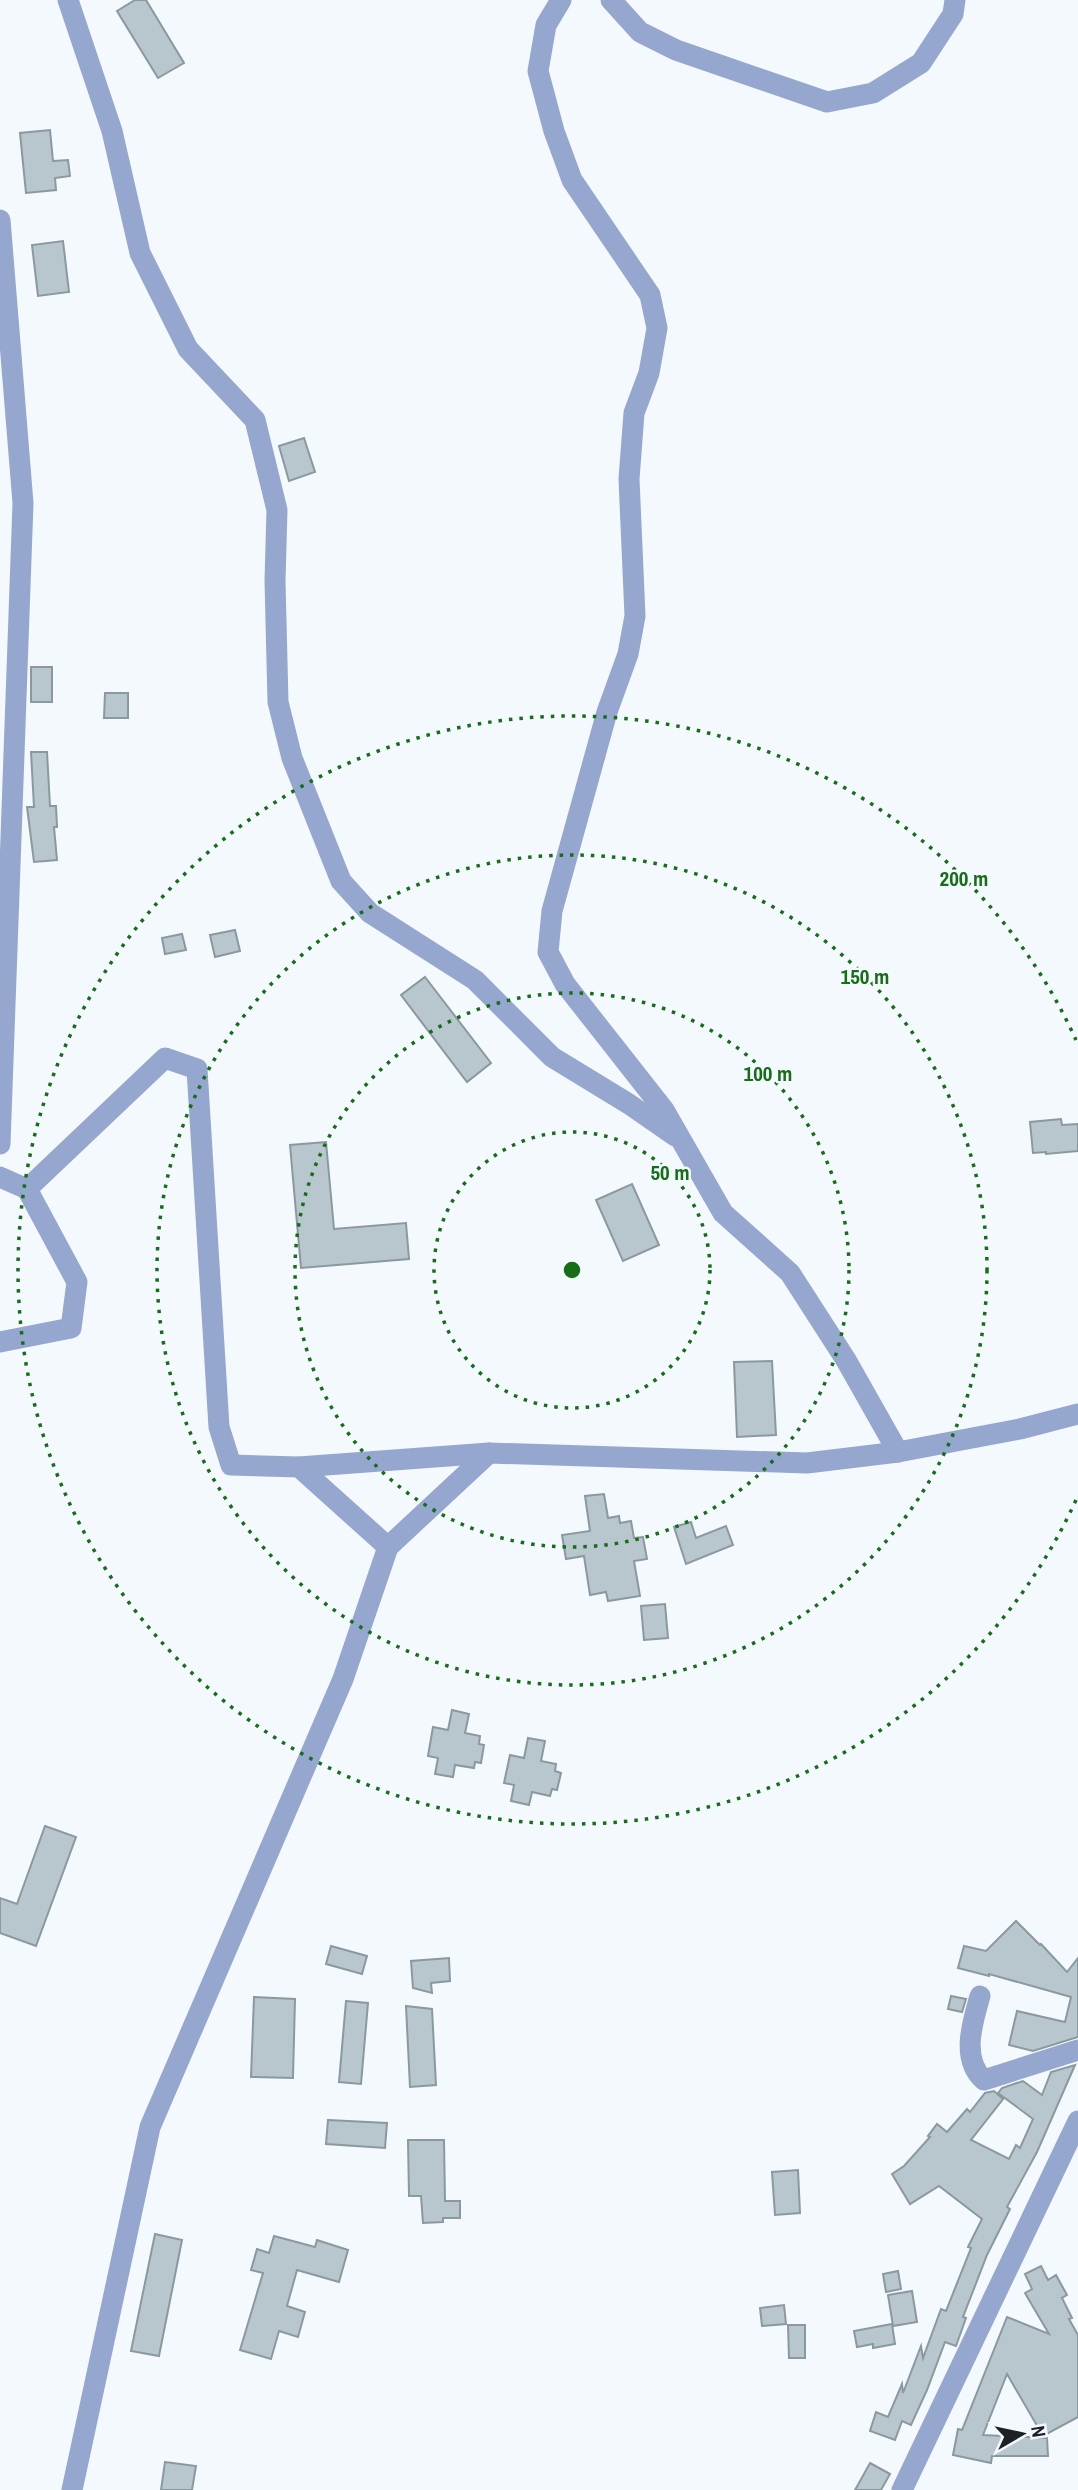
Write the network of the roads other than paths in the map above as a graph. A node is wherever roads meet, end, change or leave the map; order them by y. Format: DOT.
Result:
graph roads {
  1 [pos="68,0"];
  2 [pos="561,0"];
  3 [pos="611,0"];
  4 [pos="955,0"];
  5 [pos="0,220"];
  6 [pos="6,796"];
  7 [pos="681,1141"];
  8 [pos="0,1144"];
  9 [pos="0,1177"];
  10 [pos="27,1189"];
  11 [pos="0,1342"];
  12 [pos="1078,1414"];
  13 [pos="898,1452"];
  14 [pos="489,1453"];
  15 [pos="299,1467"];
  16 [pos="388,1547"];
  17 [pos="980,1996"];
  18 [pos="1078,2050"];
  19 [pos="1078,2121"];
  20 [pos="72,2490"];
  21 [pos="902,2490"];
  1 -- 7 [label="street"];
  2 -- 7 [label="street"];
  3 -- 4 [label="street"];
  5 -- 6 [label="street"];
  6 -- 8 [label="street"];
  7 -- 13 [label="street"];
  9 -- 10 [label="street"];
  10 -- 11 [label="street"];
  10 -- 15 [label="street"];
  12 -- 13 [label="street"];
  13 -- 14 [label="street"];
  14 -- 15 [label="street"];
  14 -- 16 [label="street"];
  15 -- 16 [label="street"];
  16 -- 20 [label="street"];
  17 -- 18 [label="street"];
  19 -- 21 [label="street"];
}
